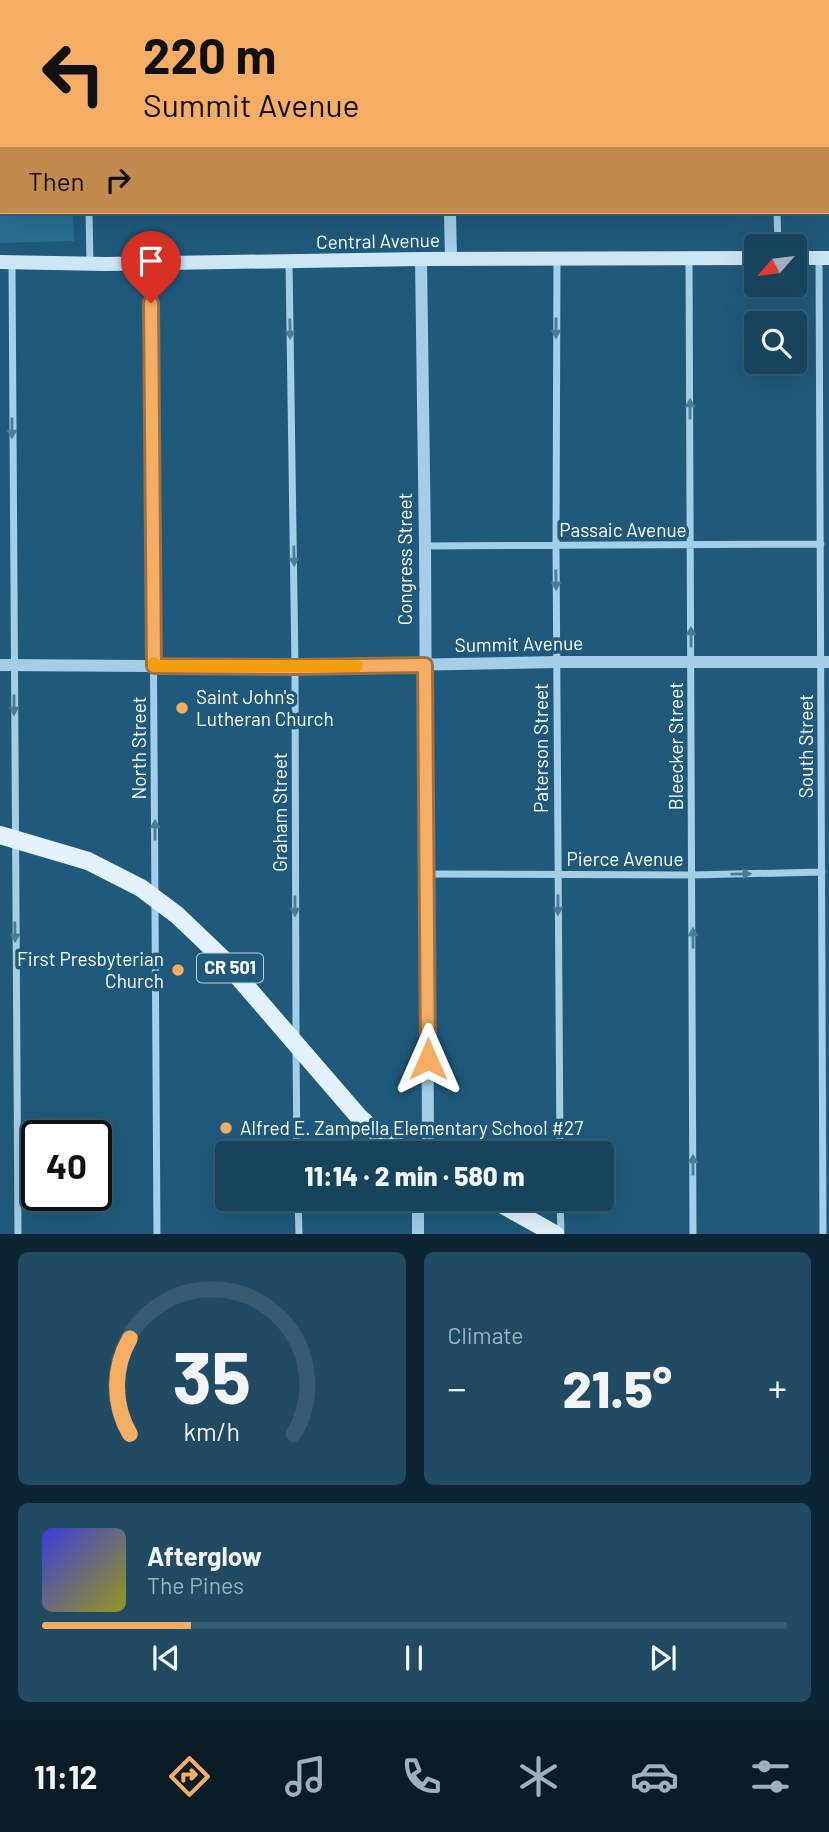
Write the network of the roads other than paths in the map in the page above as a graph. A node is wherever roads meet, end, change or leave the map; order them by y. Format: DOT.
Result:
graph roads {
  1 [pos="89,214"];
  2 [pos="450,214"];
  3 [pos="777,214"];
  4 [pos="778,234"];
  5 [pos="744,258"];
  6 [pos="824,258"];
  7 [pos="421,259"];
  8 [pos="451,259"];
  9 [pos="556,259"];
  10 [pos="689,259"];
  11 [pos="289,261"];
  12 [pos="6,262"];
  13 [pos="90,263"];
  14 [pos="151,263"];
  15 [pos="821,544"];
  16 [pos="556,545"];
  17 [pos="691,545"];
  18 [pos="425,546"];
  19 [pos="556,662"];
  20 [pos="691,662"];
  21 [pos="825,662"];
  22 [pos="7,665"];
  23 [pos="425,665"];
  24 [pos="154,666"];
  25 [pos="295,667"];
  26 [pos="7,837"];
  27 [pos="822,872"];
  28 [pos="427,874"];
  29 [pos="558,874"];
  30 [pos="692,875"];
  31 [pos="155,898"];
  32 [pos="296,1045"];
  33 [pos="298,1141"];
  34 [pos="390,1141"];
  35 [pos="428,1141"];
  36 [pos="560,1141"];
  37 [pos="298,1211"];
  38 [pos="418,1211"];
  39 [pos="514,1211"];
  40 [pos="560,1211"];
  41 [pos="18,1234"];
  42 [pos="157,1234"];
  43 [pos="299,1234"];
  44 [pos="418,1234"];
  45 [pos="555,1234"];
  46 [pos="561,1234"];
  47 [pos="693,1234"];
  48 [pos="823,1234"];
  1 -- 13 [label="street"];
  2 -- 8 [label="street"];
  3 -- 4 [label="street"];
  5 -- 10 [label="main road, Central Avenue"];
  6 -- 15 [label="street, South Street"];
  7 -- 8 [label="main road, Central Avenue"];
  7 -- 11 [label="main road, Central Avenue"];
  7 -- 18 [label="street, Congress Street"];
  8 -- 9 [label="main road, Central Avenue"];
  9 -- 10 [label="main road, Central Avenue"];
  9 -- 16 [label="street, Paterson Street, one-way"];
  17 -- 10 [label="street, Bleecker Street, one-way"];
  11 -- 14 [label="main road, Central Avenue"];
  11 -- 25 [label="street, Graham Street, one-way"];
  12 -- 13 [label="main road, Central Avenue"];
  12 -- 22 [label="street, one-way"];
  13 -- 14 [label="main road, Central Avenue"];
  14 -- 24 [label="street, North Street"];
  15 -- 17 [label="street, Passaic Avenue"];
  15 -- 21 [label="street, South Street"];
  16 -- 17 [label="street, Passaic Avenue"];
  16 -- 18 [label="street, Passaic Avenue"];
  16 -- 19 [label="street, Paterson Street, one-way"];
  20 -- 17 [label="street, Bleecker Street, one-way"];
  18 -- 23 [label="street, Congress Street"];
  19 -- 20 [label="street, Summit Avenue"];
  19 -- 23 [label="street, Summit Avenue"];
  19 -- 29 [label="street, Paterson Street"];
  20 -- 21 [label="street, Summit Avenue"];
  20 -- 30 [label="street, Bleecker Street"];
  21 -- 27 [label="street, South Street"];
  22 -- 24 [label="street, Summit Avenue"];
  22 -- 26 [label="street, one-way"];
  23 -- 25 [label="street, Summit Avenue"];
  23 -- 28 [label="street, Congress Street"];
  24 -- 25 [label="street, Summit Avenue"];
  31 -- 24 [label="street, North Street, one-way"];
  25 -- 32 [label="street, Graham Street, one-way"];
  26 -- 31 [label="main road, CR 501"];
  26 -- 41 [label="street, one-way"];
  30 -- 27 [label="street, Pierce Avenue, one-way"];
  27 -- 48 [label="street, South Street"];
  28 -- 29 [label="street, Pierce Avenue"];
  28 -- 35 [label="street, Congress Street"];
  29 -- 30 [label="street, Pierce Avenue"];
  29 -- 36 [label="street, Paterson Street, one-way"];
  47 -- 30 [label="street, Bleecker Street, one-way"];
  31 -- 32 [label="main road, CR 501"];
  31 -- 42 [label="street, North Street"];
  32 -- 33 [label="street, Graham Street"];
  32 -- 34 [label="main road, CR 501"];
  37 -- 43 [label="street"];
  38 -- 44 [label="street"];
  39 -- 45 [label="main road"];
  40 -- 46 [label="street"];
}
